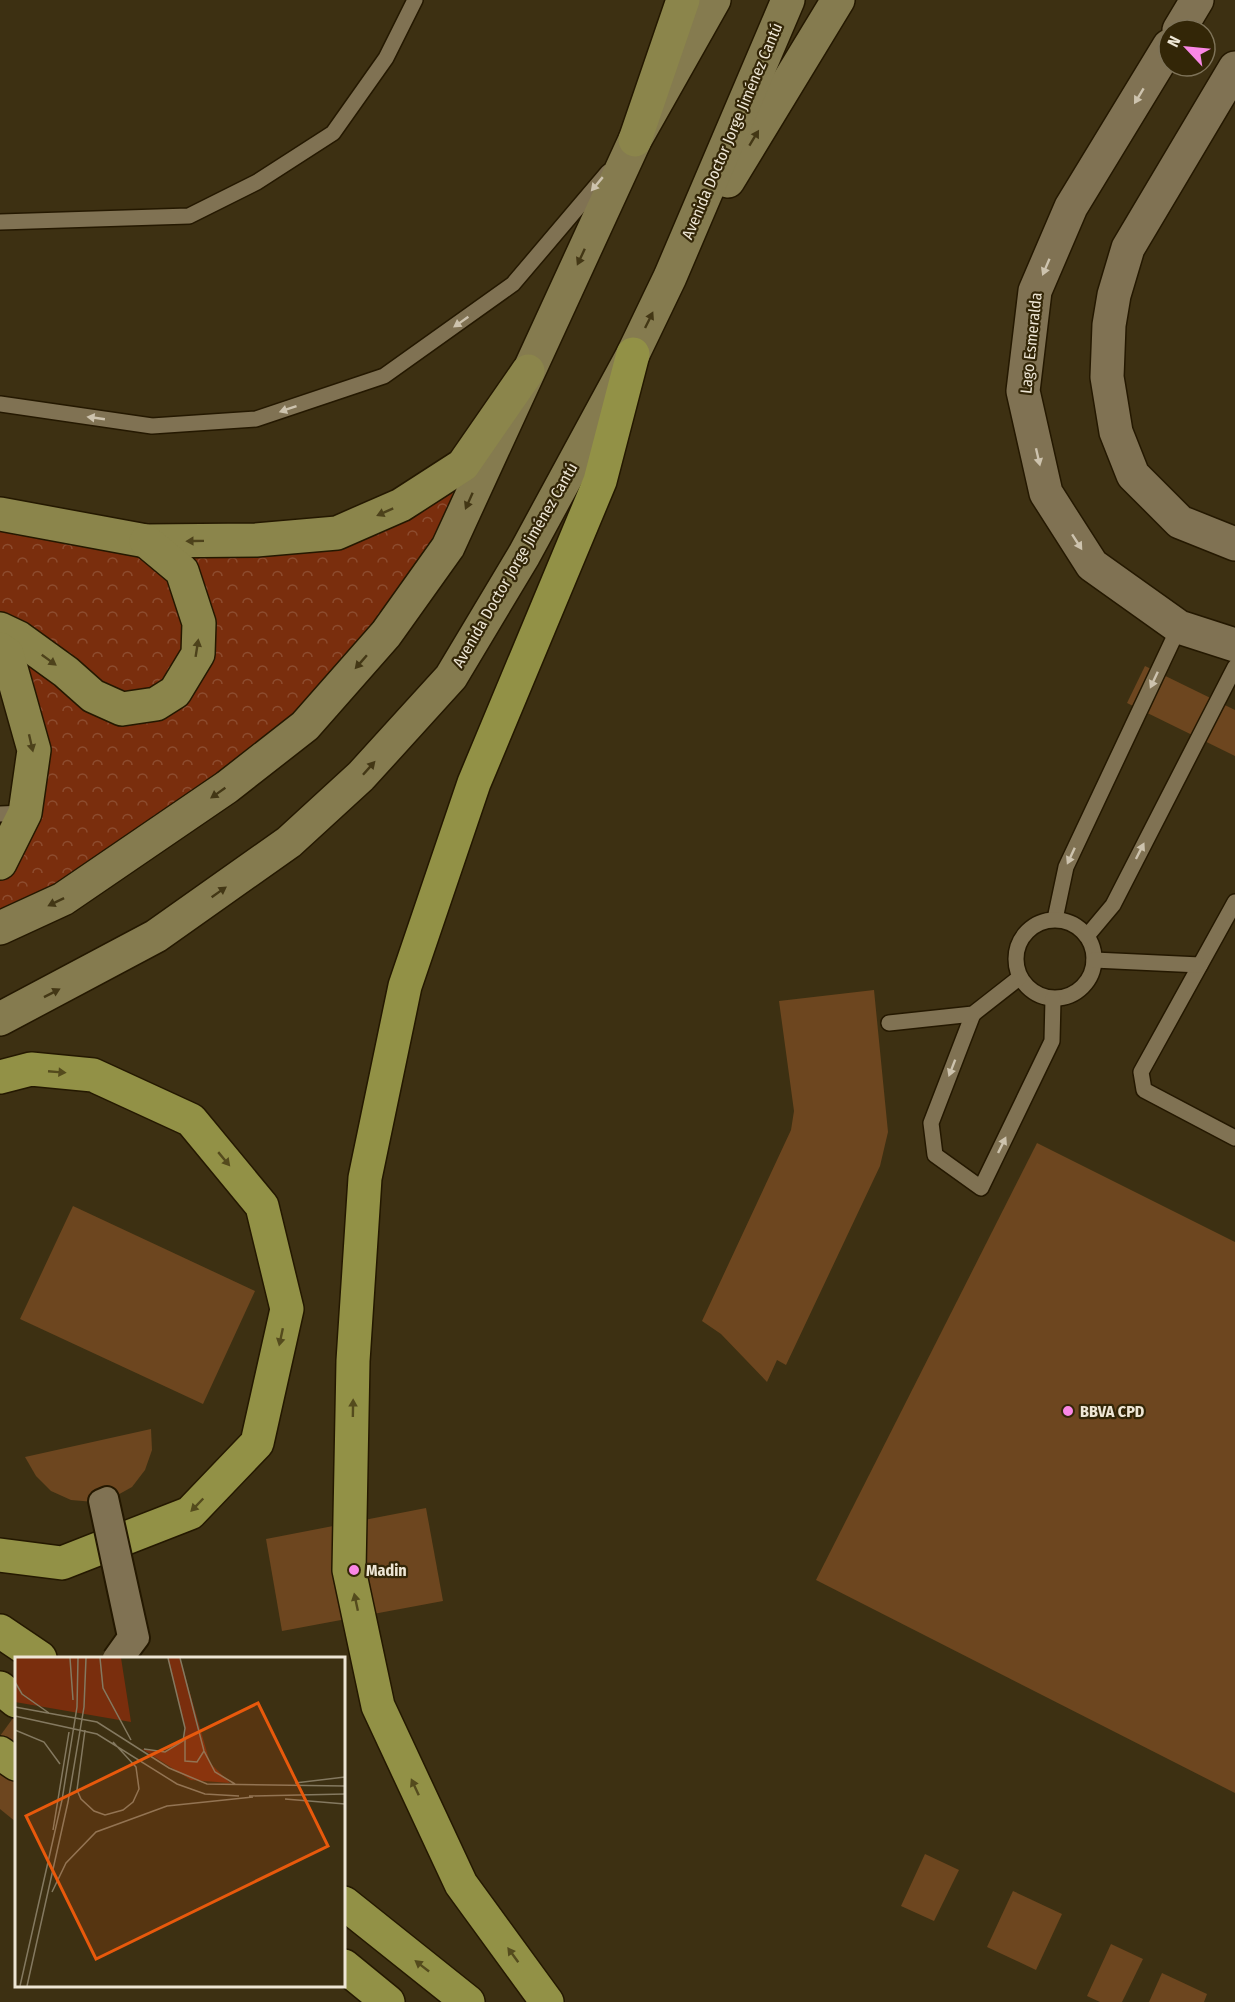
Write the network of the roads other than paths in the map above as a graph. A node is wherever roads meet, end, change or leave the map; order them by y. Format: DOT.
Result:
graph roads {
  1 [pos="415,0"];
  2 [pos="683,0"];
  3 [pos="714,0"];
  4 [pos="788,0"];
  5 [pos="838,0"];
  6 [pos="1197,0"];
  7 [pos="1186,18"];
  8 [pos="1157,66"];
  9 [pos="1235,68"];
  10 [pos="634,140"];
  11 [pos="0,222"];
  12 [pos="669,277"];
  13 [pos="633,354"];
  14 [pos="528,371"];
  15 [pos="0,404"];
  16 [pos="0,514"];
  17 [pos="146,541"];
  18 [pos="1235,544"];
  19 [pos="1179,627"];
  20 [pos="0,629"];
  21 [pos="1235,645"];
  22 [pos="0,649"];
  23 [pos="1235,667"];
  24 [pos="12,813"];
  25 [pos="0,863"];
  26 [pos="1235,903"];
  27 [pos="1055,920"];
  28 [pos="0,928"];
  29 [pos="1088,936"];
  30 [pos="1094,960"];
  31 [pos="1200,965"];
  32 [pos="1019,978"];
  33 [pos="1053,999"];
  34 [pos="973,1014"];
  35 [pos="0,1019"];
  36 [pos="889,1023"];
  37 [pos="0,1077"];
  38 [pos="1235,1138"];
  39 [pos="0,1555"];
  40 [pos="0,1631"];
  41 [pos="37,1657"];
  42 [pos="115,1657"];
  43 [pos="124,1657"];
  44 [pos="0,1688"];
  45 [pos="15,1700"];
  46 [pos="0,1753"];
  47 [pos="15,1763"];
  48 [pos="345,1904"];
  49 [pos="345,1967"];
  50 [pos="388,2002"];
  51 [pos="468,2002"];
  52 [pos="547,2002"];
  1 -- 11 [label="lane"];
  2 -- 10 [label="main road"];
  3 -- 10 [label="main road"];
  4 -- 12 [label="main road, Avenida Doctor Jorge Jiménez Cantú"];
  12 -- 5 [label="main road, one-way"];
  6 -- 7 [label="street"];
  8 -- 19 [label="street, Lago Esmeralda, one-way"];
  9 -- 18 [label="street"];
  10 -- 14 [label="main road, one-way"];
  10 -- 15 [label="lane, one-way"];
  13 -- 12 [label="main road, Avenida Doctor Jorge Jiménez Cantú, one-way"];
  35 -- 13 [label="main road, Avenida Doctor Jorge Jiménez Cantú, one-way"];
  52 -- 13 [label="highway, one-way"];
  14 -- 17 [label="main road, one-way"];
  14 -- 28 [label="main road, one-way"];
  16 -- 17 [label="main road"];
  20 -- 17 [label="main road, one-way"];
  19 -- 21 [label="street, Lago Esmeralda"];
  19 -- 27 [label="lane, one-way"];
  22 -- 24 [label="main road, one-way"];
  29 -- 23 [label="lane, one-way"];
  24 -- 25 [label="main road"];
  26 -- 31 [label="lane"];
  27 -- 29 [label="lane"];
  27 -- 32 [label="lane"];
  29 -- 30 [label="lane"];
  30 -- 31 [label="lane"];
  30 -- 33 [label="lane"];
  31 -- 38 [label="lane"];
  32 -- 33 [label="lane"];
  32 -- 34 [label="lane"];
  34 -- 33 [label="lane, one-way"];
  34 -- 36 [label="lane"];
  37 -- 39 [label="highway, one-way"];
  40 -- 41 [label="highway"];
  42 -- 43 [label="street, bridge"];
  44 -- 45 [label="highway"];
  46 -- 47 [label="highway"];
  51 -- 48 [label="highway, one-way"];
  49 -- 50 [label="highway"];
}
